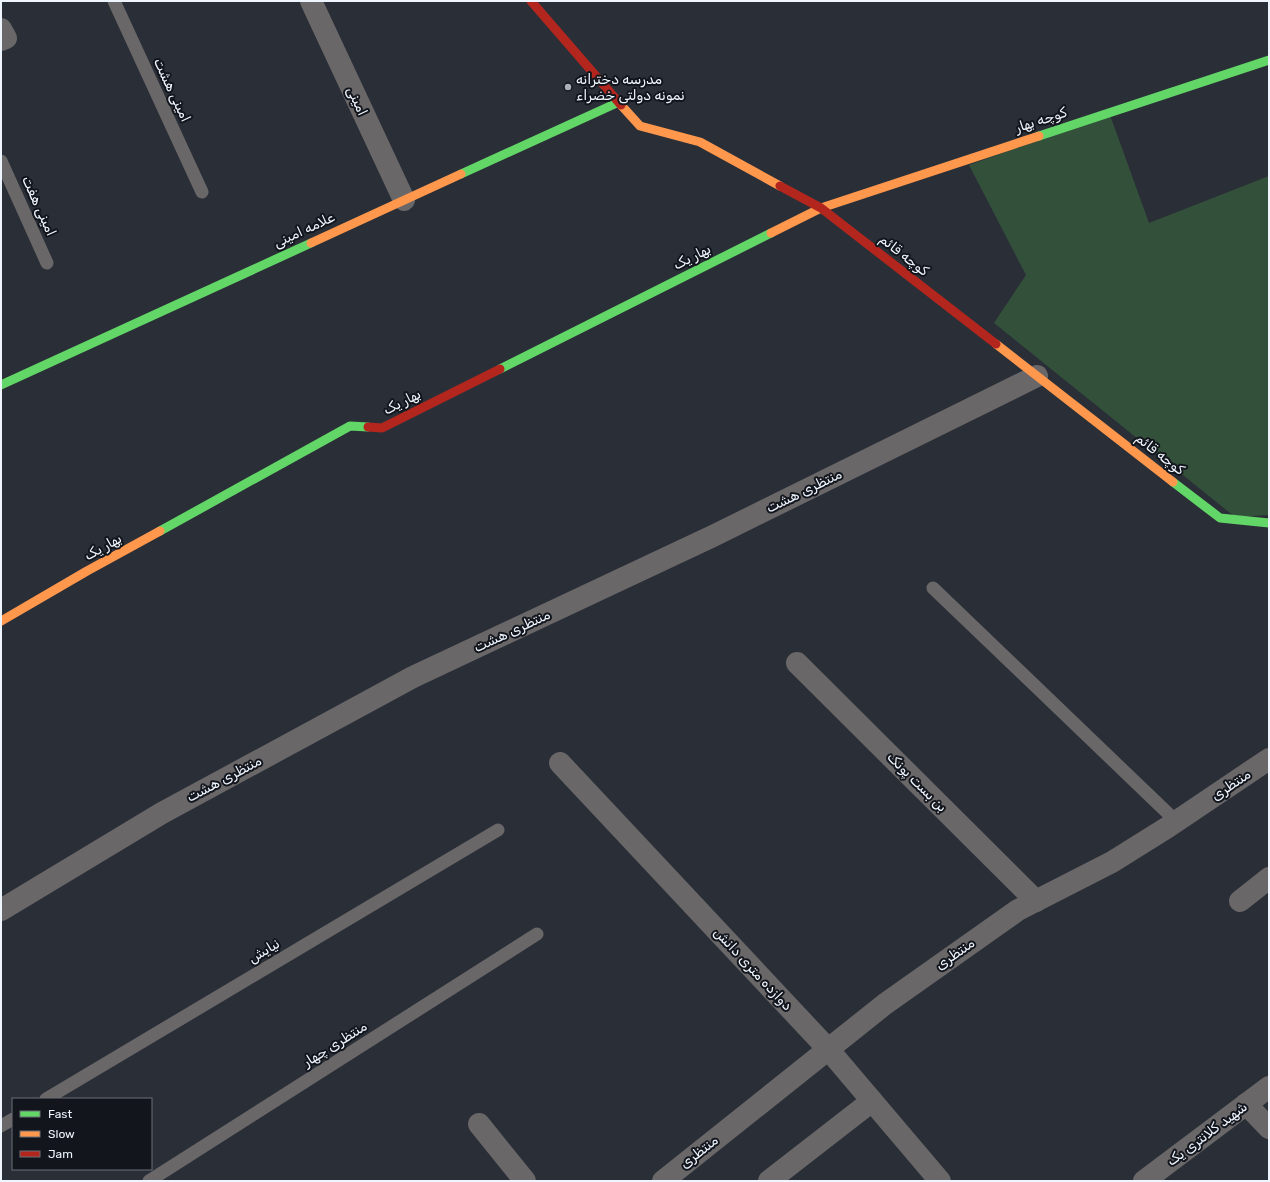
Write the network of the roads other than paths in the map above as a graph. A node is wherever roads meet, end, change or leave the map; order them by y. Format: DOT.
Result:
graph roads {
  1 [pos="114,1"];
  2 [pos="311,1"];
  3 [pos="531,1"];
  4 [pos="1,29"];
  5 [pos="1,40"];
  6 [pos="1269,60"];
  7 [pos="618,102"];
  8 [pos="1,162"];
  9 [pos="202,192"];
  10 [pos="404,200"];
  11 [pos="821,208"];
  12 [pos="47,263"];
  13 [pos="1037,376"];
  14 [pos="1,384"];
  15 [pos="1269,523"];
  16 [pos="933,588"];
  17 [pos="1,621"];
  18 [pos="797,663"];
  19 [pos="1269,759"];
  20 [pos="560,763"];
  21 [pos="1177,822"];
  22 [pos="498,830"];
  23 [pos="1269,878"];
  24 [pos="1036,900"];
  25 [pos="1240,901"];
  26 [pos="1,910"];
  27 [pos="537,934"];
  28 [pos="828,1050"];
  29 [pos="1269,1087"];
  30 [pos="48,1098"];
  31 [pos="872,1101"];
  32 [pos="1246,1104"];
  33 [pos="12,1120"];
  34 [pos="479,1124"];
  35 [pos="1,1126"];
  36 [pos="1269,1128"];
  37 [pos="149,1181"];
  38 [pos="525,1181"];
  39 [pos="663,1181"];
  40 [pos="769,1181"];
  41 [pos="940,1181"];
  42 [pos="1144,1181"];
  1 -- 9 [label="lane, امینی هشت"];
  2 -- 10 [label="street, امینی"];
  3 -- 7 [label="street, کوچه قائم"];
  4 -- 5 [label="street"];
  6 -- 11 [label="street, کوچه بهار"];
  7 -- 10 [label="street, علامه امینی"];
  7 -- 11 [label="street, کوچه قائم"];
  8 -- 12 [label="lane, امینی هفت"];
  10 -- 14 [label="street, علامه امینی"];
  11 -- 13 [label="street, کوچه قائم"];
  11 -- 17 [label="street, بهار یک"];
  13 -- 15 [label="street, کوچه قائم"];
  13 -- 26 [label="street, منتظری هشت"];
  16 -- 21 [label="lane"];
  18 -- 24 [label="street, بن بست پونک"];
  19 -- 21 [label="street, منتظری"];
  20 -- 28 [label="street, دوازده متری دانش"];
  21 -- 24 [label="street, منتظری"];
  22 -- 30 [label="lane, نیایش"];
  23 -- 25 [label="street"];
  24 -- 28 [label="street, منتظری"];
  27 -- 37 [label="lane, منتظری چهار"];
  28 -- 31 [label="street, دوازده متری دانش"];
  28 -- 39 [label="street, منتظری"];
  29 -- 32 [label="street, شهید کلانتری یک"];
  31 -- 40 [label="street"];
  31 -- 41 [label="street, دوازده متری دانش"];
  32 -- 36 [label="street"];
  32 -- 42 [label="street, شهید کلانتری یک"];
  33 -- 35 [label="lane"];
  34 -- 38 [label="street"];
}
